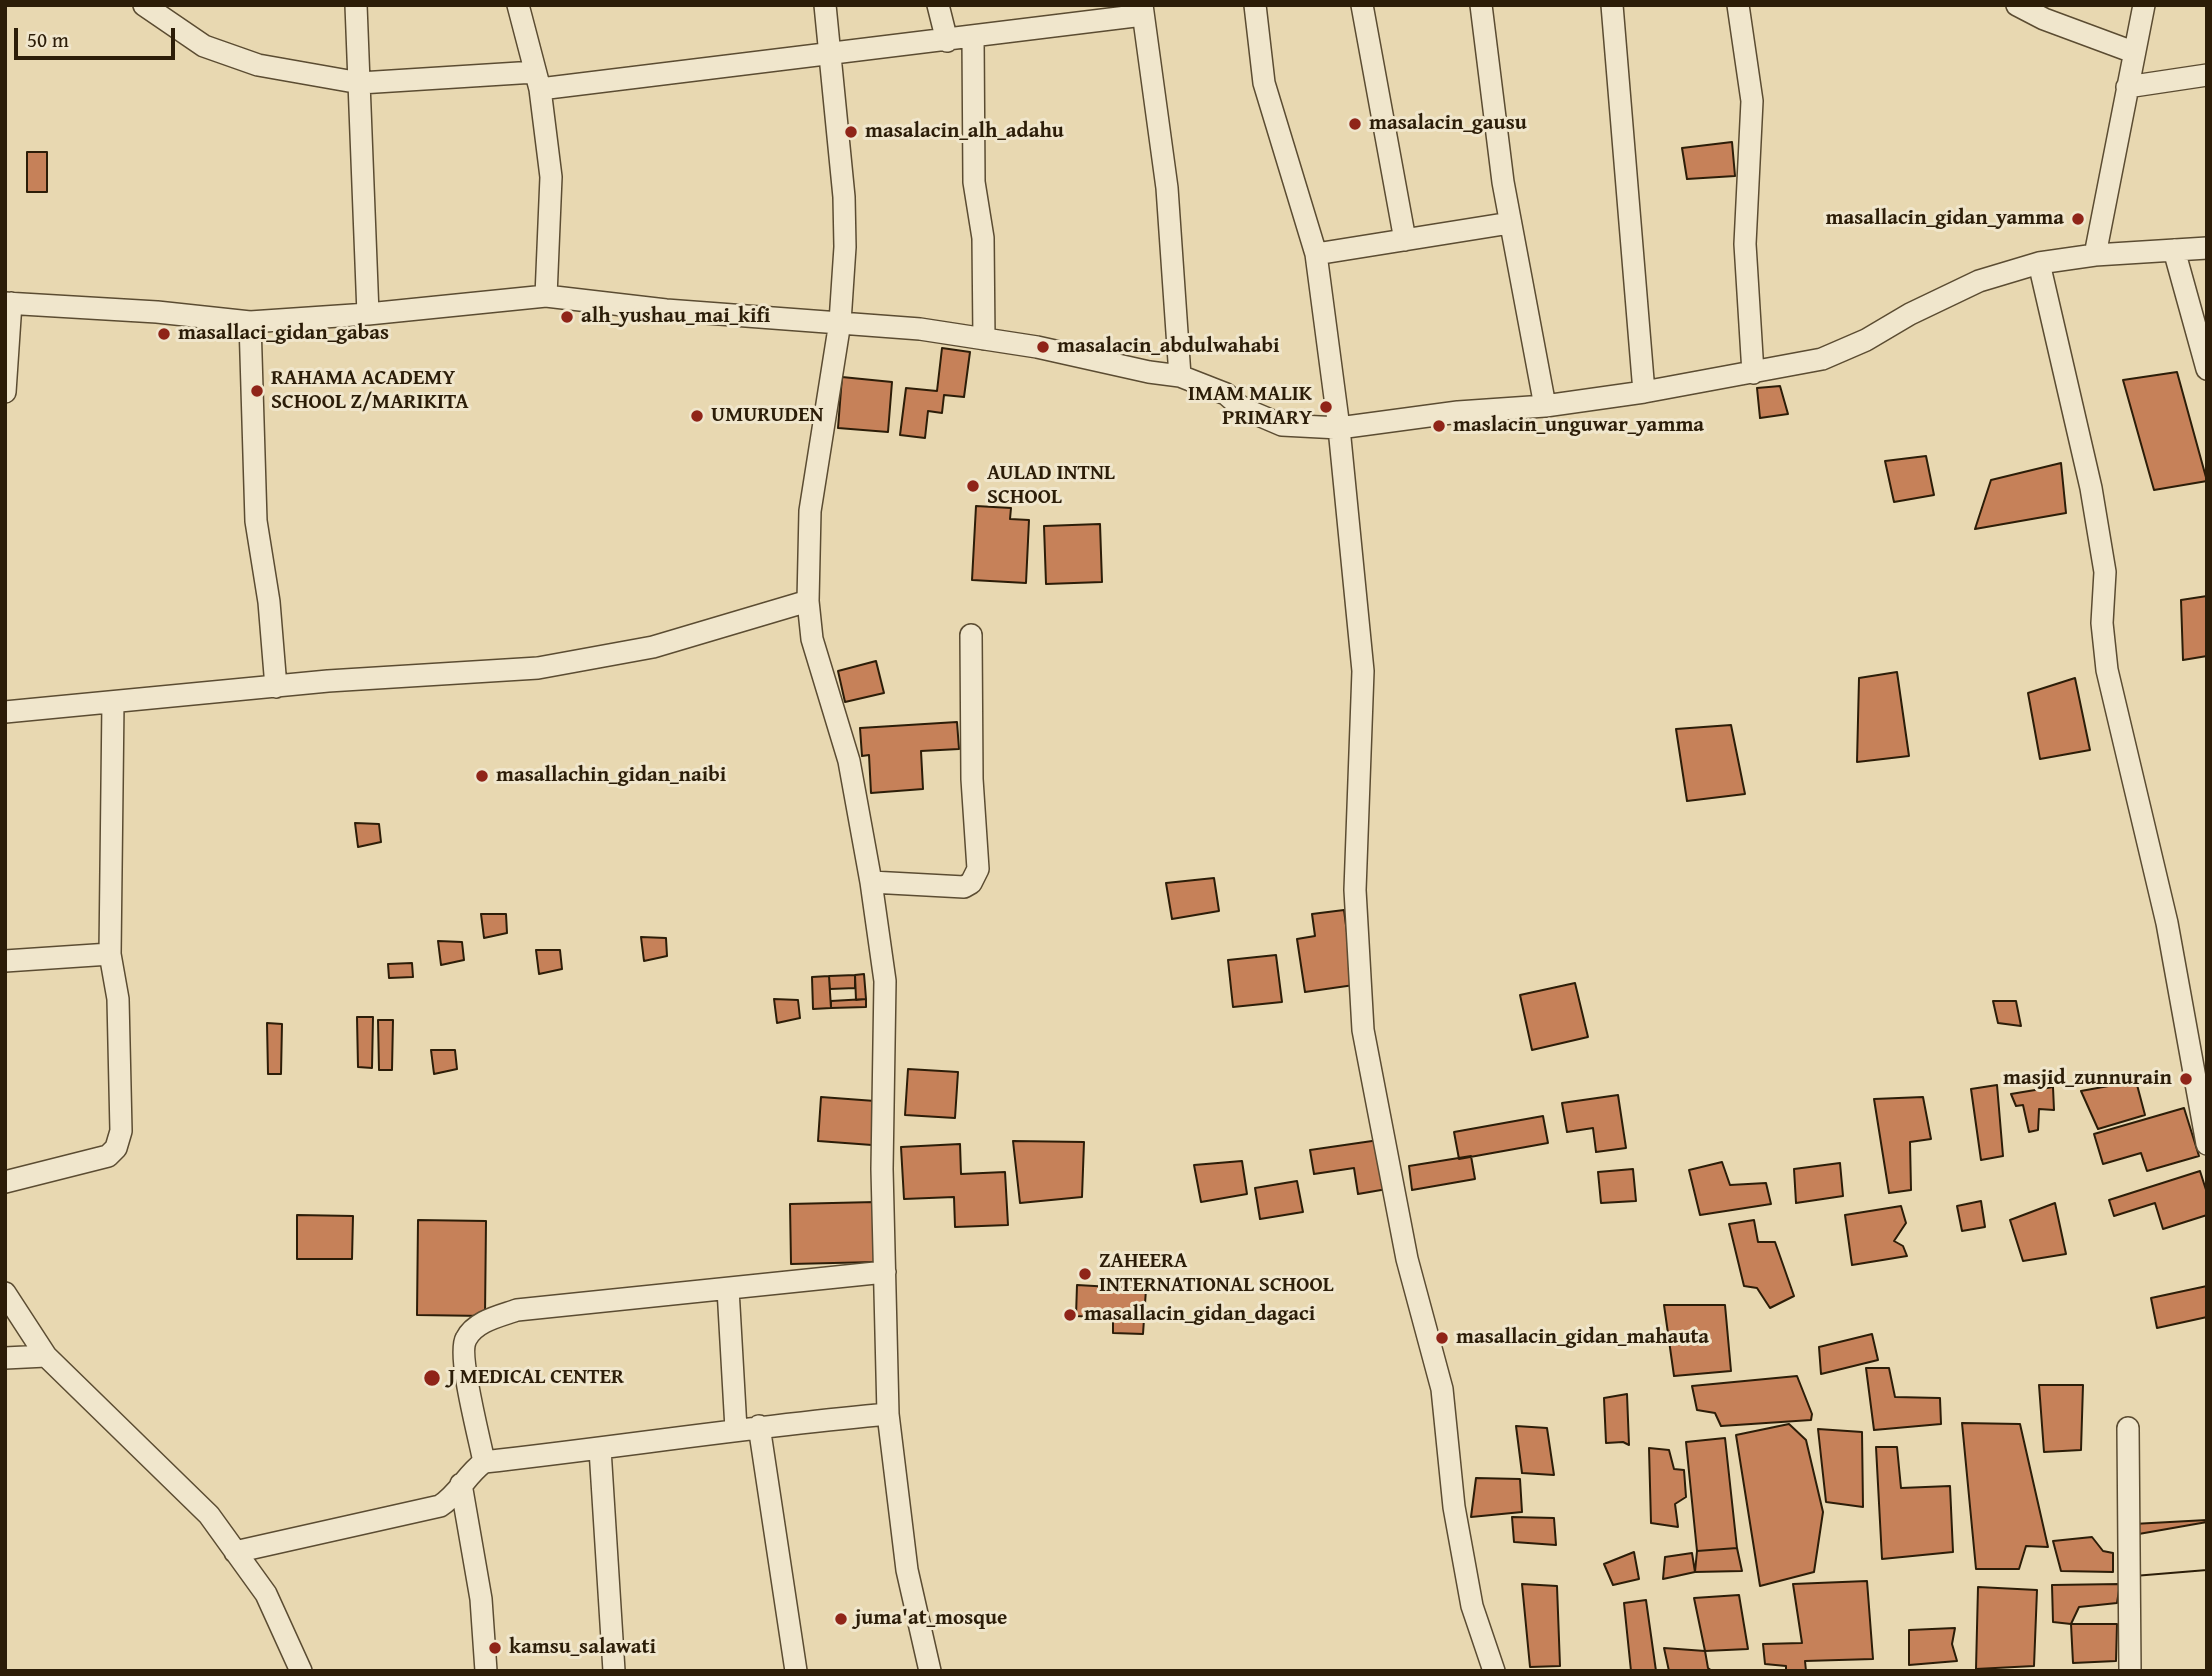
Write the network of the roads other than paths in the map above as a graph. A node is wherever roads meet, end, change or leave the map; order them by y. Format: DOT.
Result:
graph roads {
  1 [pos="144,5"];
  2 [pos="355,5"];
  3 [pos="518,5"];
  4 [pos="825,5"];
  5 [pos="938,5"];
  6 [pos="1255,5"];
  7 [pos="1362,5"];
  8 [pos="1481,5"];
  9 [pos="1612,5"];
  10 [pos="1738,5"];
  11 [pos="2017,5"];
  12 [pos="2144,5"];
  13 [pos="1142,10"];
  14 [pos="973,37"];
  15 [pos="947,41"];
  16 [pos="2133,52"];
  17 [pos="830,56"];
  18 [pos="2207,75"];
  19 [pos="538,81"];
  20 [pos="360,83"];
  21 [pos="2127,87"];
  22 [pos="1510,223"];
  23 [pos="1405,240"];
  24 [pos="2207,248"];
  25 [pos="2174,250"];
  26 [pos="1316,254"];
  27 [pos="2095,255"];
  28 [pos="2039,263"];
  29 [pos="546,296"];
  30 [pos="8,303"];
  31 [pos="369,314"];
  32 [pos="250,322"];
  33 [pos="840,322"];
  34 [pos="984,339"];
  35 [pos="2207,369"];
  36 [pos="1753,373"];
  37 [pos="1180,376"];
  38 [pos="5,392"];
  39 [pos="1644,392"];
  40 [pos="1545,406"];
  41 [pos="1339,428"];
  42 [pos="808,601"];
  43 [pos="971,635"];
  44 [pos="276,687"];
  45 [pos="113,702"];
  46 [pos="5,712"];
  47 [pos="871,882"];
  48 [pos="110,954"];
  49 [pos="5,961"];
  50 [pos="2207,1144"];
  51 [pos="5,1182"];
  52 [pos="885,1272"];
  53 [pos="728,1289"];
  54 [pos="5,1293"];
  55 [pos="46,1356"];
  56 [pos="5,1358"];
  57 [pos="888,1414"];
  58 [pos="759,1426"];
  59 [pos="2128,1428"];
  60 [pos="736,1429"];
  61 [pos="600,1449"];
  62 [pos="484,1462"];
  63 [pos="461,1485"];
  64 [pos="235,1552"];
  65 [pos="301,1671"];
  66 [pos="486,1671"];
  67 [pos="614,1671"];
  68 [pos="796,1671"];
  69 [pos="930,1671"];
  70 [pos="1494,1671"];
  71 [pos="2130,1671"];
  1 -- 20 [label="street"];
  2 -- 20 [label="street"];
  3 -- 19 [label="street"];
  4 -- 17 [label="street"];
  5 -- 15 [label="street"];
  6 -- 26 [label="street"];
  7 -- 23 [label="street"];
  8 -- 22 [label="street"];
  9 -- 39 [label="street"];
  10 -- 36 [label="street"];
  11 -- 16 [label="street"];
  12 -- 16 [label="street"];
  13 -- 14 [label="street"];
  13 -- 37 [label="street"];
  14 -- 15 [label="street"];
  14 -- 34 [label="street"];
  15 -- 17 [label="street"];
  16 -- 21 [label="street"];
  17 -- 19 [label="street"];
  17 -- 33 [label="street"];
  18 -- 21 [label="street"];
  19 -- 20 [label="street"];
  19 -- 29 [label="street"];
  20 -- 31 [label="street"];
  21 -- 27 [label="street"];
  22 -- 23 [label="street"];
  22 -- 40 [label="street"];
  23 -- 26 [label="street"];
  24 -- 25 [label="street"];
  25 -- 27 [label="street"];
  25 -- 35 [label="street"];
  26 -- 41 [label="street"];
  27 -- 28 [label="street"];
  28 -- 36 [label="street"];
  28 -- 50 [label="street"];
  29 -- 31 [label="street"];
  29 -- 33 [label="street"];
  30 -- 32 [label="street"];
  30 -- 38 [label="street"];
  31 -- 32 [label="street"];
  32 -- 44 [label="street"];
  33 -- 34 [label="street"];
  33 -- 42 [label="street"];
  34 -- 37 [label="street"];
  36 -- 39 [label="street"];
  37 -- 41 [label="street"];
  39 -- 40 [label="street"];
  40 -- 41 [label="street"];
  41 -- 70 [label="street"];
  42 -- 44 [label="street"];
  42 -- 47 [label="street"];
  43 -- 47 [label="street"];
  44 -- 45 [label="street"];
  45 -- 46 [label="street"];
  45 -- 48 [label="street"];
  47 -- 52 [label="street"];
  48 -- 49 [label="street"];
  48 -- 51 [label="street"];
  52 -- 53 [label="street"];
  52 -- 57 [label="street"];
  53 -- 60 [label="street"];
  53 -- 62 [label="street"];
  54 -- 55 [label="street"];
  55 -- 56 [label="street"];
  55 -- 64 [label="street"];
  57 -- 58 [label="street"];
  57 -- 69 [label="street"];
  58 -- 60 [label="street"];
  58 -- 68 [label="street"];
  59 -- 71 [label="street"];
  60 -- 61 [label="street"];
  61 -- 62 [label="street"];
  61 -- 67 [label="street"];
  62 -- 63 [label="street"];
  63 -- 64 [label="street"];
  63 -- 66 [label="street"];
  64 -- 65 [label="street"];
}
